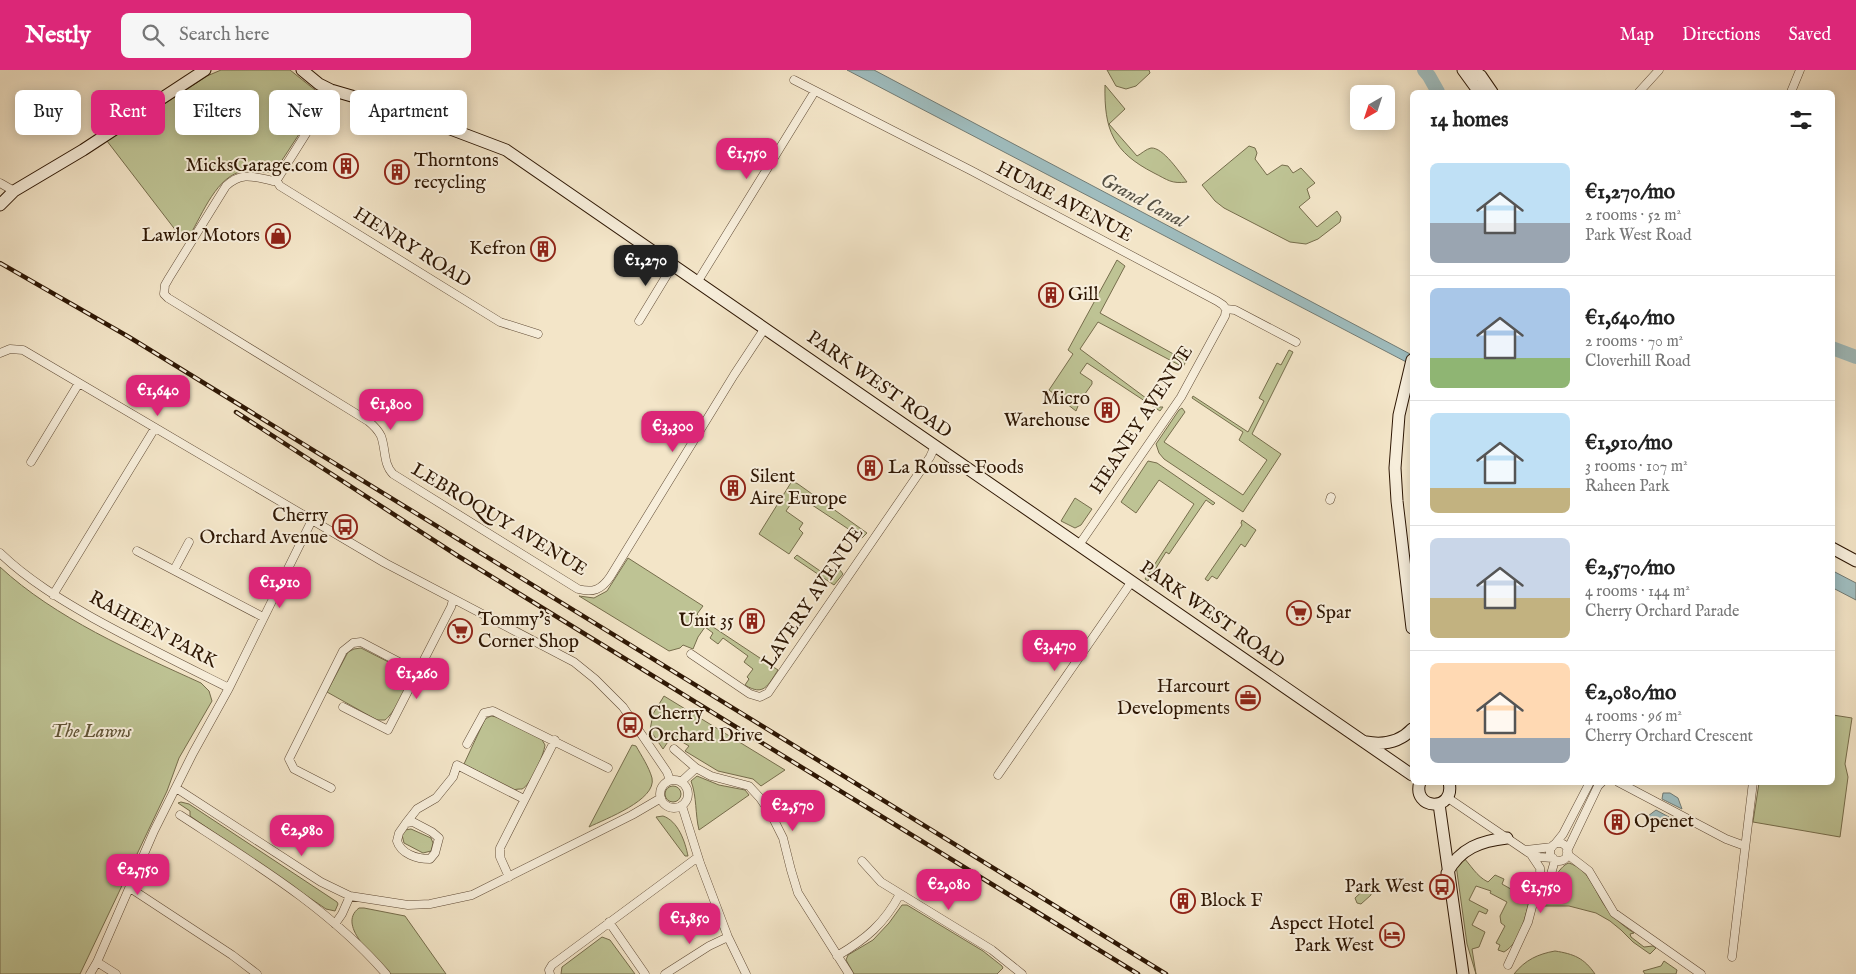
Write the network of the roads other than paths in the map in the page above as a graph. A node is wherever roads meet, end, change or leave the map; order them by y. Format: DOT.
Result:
graph roads {
  1 [pos="205,70"];
  2 [pos="302,70"];
  3 [pos="1463,70"];
  4 [pos="1473,70"];
  5 [pos="1659,70"];
  6 [pos="1800,70"];
  7 [pos="794,80"];
  8 [pos="330,90"];
  9 [pos="1478,90"];
  10 [pos="1491,90"];
  11 [pos="1641,90"];
  12 [pos="1792,90"];
  13 [pos="815,91"];
  14 [pos="340,93"];
  15 [pos="305,135"];
  16 [pos="276,180"];
  17 [pos="0,183"];
  18 [pos="14,191"];
  19 [pos="0,205"];
  20 [pos="673,265"];
  21 [pos="698,281"];
  22 [pos="1226,309"];
  23 [pos="639,321"];
  24 [pos="765,328"];
  25 [pos="538,334"];
  26 [pos="1296,342"];
  27 [pos="0,354"];
  28 [pos="1410,368"];
  29 [pos="79,383"];
  30 [pos="155,428"];
  31 [pos="935,446"];
  32 [pos="31,462"];
  33 [pos="312,520"];
  34 [pos="189,542"];
  35 [pos="1080,545"];
  36 [pos="1835,550"];
  37 [pos="137,551"];
  38 [pos="0,553"];
  39 [pos="1856,561"];
  40 [pos="174,570"];
  41 [pos="1132,581"];
  42 [pos="53,595"];
  43 [pos="453,600"];
  44 [pos="1410,611"];
  45 [pos="264,617"];
  46 [pos="691,654"];
  47 [pos="418,672"];
  48 [pos="229,688"];
  49 [pos="343,707"];
  50 [pos="1410,730"];
  51 [pos="555,740"];
  52 [pos="1364,741"];
  53 [pos="467,744"];
  54 [pos="674,749"];
  55 [pos="608,768"];
  56 [pos="696,768"];
  57 [pos="1410,774"];
  58 [pos="998,775"];
  59 [pos="670,780"];
  60 [pos="681,782"];
  61 [pos="1419,785"];
  62 [pos="1449,785"];
  63 [pos="1588,785"];
  64 [pos="1600,785"];
  65 [pos="1624,785"];
  66 [pos="1753,785"];
  67 [pos="176,788"];
  68 [pos="331,788"];
  69 [pos="661,798"];
  70 [pos="524,799"];
  71 [pos="1443,801"];
  72 [pos="682,806"];
  73 [pos="180,815"];
  74 [pos="406,823"];
  75 [pos="1507,838"];
  76 [pos="1553,845"];
  77 [pos="1745,846"];
  78 [pos="1527,852"];
  79 [pos="1567,853"];
  80 [pos="698,857"];
  81 [pos="1554,859"];
  82 [pos="862,861"];
  83 [pos="1448,873"];
  84 [pos="509,877"];
  85 [pos="130,888"];
  86 [pos="1541,891"];
  87 [pos="900,894"];
  88 [pos="350,896"];
  89 [pos="609,922"];
  90 [pos="336,924"];
  91 [pos="728,937"];
  92 [pos="837,956"];
  93 [pos="1732,957"];
  94 [pos="97,962"];
  95 [pos="1508,965"];
  96 [pos="1014,967"];
  97 [pos="90,974"];
  98 [pos="116,974"];
  99 [pos="257,974"];
  100 [pos="386,974"];
  101 [pos="550,974"];
  102 [pos="645,974"];
  103 [pos="665,974"];
  104 [pos="746,974"];
  105 [pos="848,974"];
  106 [pos="1008,974"];
  107 [pos="1022,974"];
  108 [pos="1463,974"];
  109 [pos="1701,974"];
  1 -- 18 [label="street"];
  2 -- 8 [label="street, PARK WEST ROAD"];
  3 -- 9 [label="street"];
  4 -- 10 [label="street"];
  5 -- 11 [label="street"];
  6 -- 12 [label="street"];
  7 -- 13 [label="street, HUME AVENUE"];
  13 -- 21 [label="street"];
  13 -- 22 [label="street, HUME AVENUE"];
  14 -- 20 [label="street, PARK WEST ROAD"];
  15 -- 16 [label="street"];
  16 -- 24 [label="street, LEBROQUY AVENUE"];
  16 -- 25 [label="street, HENRY ROAD"];
  17 -- 18 [label="street"];
  18 -- 19 [label="street"];
  20 -- 21 [label="street, PARK WEST ROAD"];
  20 -- 23 [label="street"];
  21 -- 24 [label="street, PARK WEST ROAD"];
  22 -- 26 [label="street, HUME AVENUE"];
  22 -- 35 [label="street, HEANEY AVENUE"];
  24 -- 31 [label="street, PARK WEST ROAD"];
  27 -- 29 [label="street"];
  28 -- 44 [label="street"];
  29 -- 30 [label="street"];
  29 -- 32 [label="street"];
  30 -- 33 [label="street"];
  30 -- 42 [label="street"];
  31 -- 35 [label="street, PARK WEST ROAD"];
  31 -- 46 [label="street, LAVERY AVENUE"];
  33 -- 43 [label="street"];
  33 -- 45 [label="street, RAHEEN PARK"];
  34 -- 40 [label="street"];
  35 -- 41 [label="street, PARK WEST ROAD"];
  36 -- 39 [label="street"];
  37 -- 40 [label="street"];
  38 -- 42 [label="street, RAHEEN PARK"];
  40 -- 45 [label="street"];
  41 -- 52 [label="street, PARK WEST ROAD"];
  41 -- 58 [label="street"];
  42 -- 48 [label="street, RAHEEN PARK"];
  43 -- 47 [label="street"];
  43 -- 59 [label="street"];
  45 -- 48 [label="street, RAHEEN PARK"];
  47 -- 49 [label="street"];
  47 -- 68 [label="street"];
  48 -- 67 [label="street"];
  50 -- 52 [label="street"];
  51 -- 53 [label="street"];
  51 -- 55 [label="street"];
  51 -- 70 [label="street"];
  52 -- 57 [label="street, PARK WEST ROAD"];
  54 -- 56 [label="street"];
  56 -- 60 [label="street"];
  56 -- 92 [label="street"];
  59 -- 60 [label="street"];
  59 -- 69 [label="street"];
  60 -- 72 [label="street"];
  61 -- 71 [label="street"];
  62 -- 71 [label="street"];
  63 -- 76 [label="street"];
  64 -- 79 [label="street"];
  65 -- 77 [label="street"];
  66 -- 77 [label="street"];
  67 -- 85 [label="street"];
  67 -- 88 [label="street"];
  69 -- 72 [label="street"];
  69 -- 84 [label="street"];
  70 -- 74 [label="street"];
  70 -- 84 [label="street"];
  71 -- 75 [label="street"];
  71 -- 83 [label="street"];
  72 -- 80 [label="street"];
  73 -- 90 [label="street"];
  74 -- 74 [label="street"];
  75 -- 78 [label="street"];
  75 -- 83 [label="street"];
  76 -- 78 [label="street"];
  76 -- 79 [label="street"];
  76 -- 81 [label="street"];
  77 -- 93 [label="street"];
  78 -- 81 [label="street"];
  78 -- 86 [label="street"];
  79 -- 81 [label="street"];
  79 -- 109 [label="street"];
  80 -- 89 [label="street"];
  80 -- 91 [label="street"];
  81 -- 86 [label="street"];
  82 -- 87 [label="street"];
  83 -- 108 [label="street"];
  84 -- 88 [label="street"];
  85 -- 94 [label="street"];
  85 -- 99 [label="street"];
  86 -- 95 [label="street"];
  87 -- 92 [label="street"];
  87 -- 96 [label="street"];
  88 -- 90 [label="street"];
  89 -- 101 [label="street"];
  89 -- 102 [label="street"];
  90 -- 100 [label="street"];
  91 -- 103 [label="street"];
  91 -- 104 [label="street"];
  92 -- 105 [label="street"];
  94 -- 97 [label="street"];
  94 -- 98 [label="street"];
  96 -- 106 [label="street"];
  96 -- 107 [label="street"];
}
